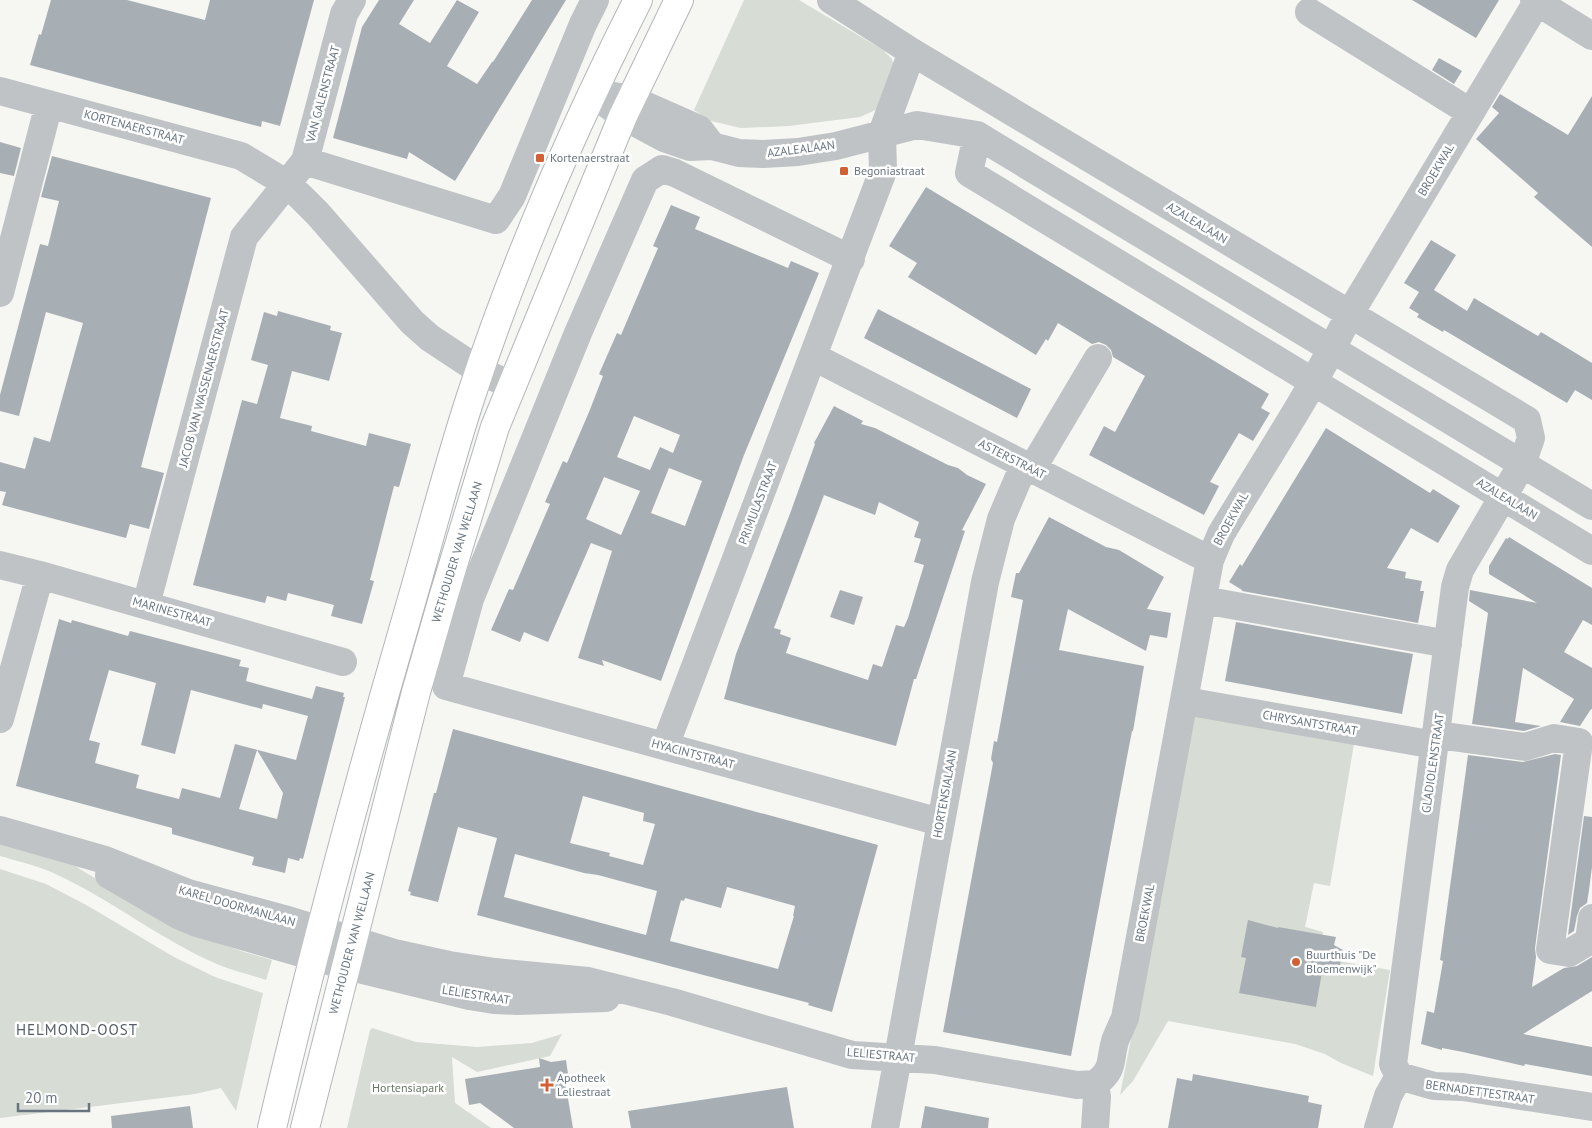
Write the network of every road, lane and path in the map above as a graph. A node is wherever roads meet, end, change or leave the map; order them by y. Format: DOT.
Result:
graph roads {
  1 [pos="352,0"];
  2 [pos="595,0"];
  3 [pos="638,0"];
  4 [pos="679,0"];
  5 [pos="831,0"];
  6 [pos="1536,1"];
  7 [pos="1309,12"];
  8 [pos="1592,36"];
  9 [pos="912,52"];
  10 [pos="0,91"];
  11 [pos="592,93"];
  12 [pos="49,104"];
  13 [pos="627,107"];
  14 [pos="1470,112"];
  15 [pos="882,133"];
  16 [pos="977,134"];
  17 [pos="305,161"];
  18 [pos="286,183"];
  19 [pos="850,259"];
  20 [pos="0,293"];
  21 [pos="1349,315"];
  22 [pos="1332,348"];
  23 [pos="814,357"];
  24 [pos="1098,358"];
  25 [pos="480,371"];
  26 [pos="1313,382"];
  27 [pos="511,385"];
  28 [pos="1522,464"];
  29 [pos="1028,467"];
  30 [pos="1502,496"];
  31 [pos="1592,506"];
  32 [pos="1592,551"];
  33 [pos="1210,560"];
  34 [pos="0,565"];
  35 [pos="40,574"];
  36 [pos="1203,600"];
  37 [pos="146,605"];
  38 [pos="1448,644"];
  39 [pos="343,662"];
  40 [pos="1184,701"];
  41 [pos="0,719"];
  42 [pos="1436,740"];
  43 [pos="1579,742"];
  44 [pos="665,746"];
  45 [pos="1592,780"];
  46 [pos="940,822"];
  47 [pos="0,830"];
  48 [pos="66,848"];
  49 [pos="1592,918"];
  50 [pos="320,931"];
  51 [pos="352,940"];
  52 [pos="313,957"];
  53 [pos="346,966"];
  54 [pos="672,1002"];
  55 [pos="898,1058"];
  56 [pos="1399,1076"];
  57 [pos="1095,1084"];
  58 [pos="1587,1114"];
  59 [pos="272,1128"];
  60 [pos="305,1128"];
  61 [pos="885,1128"];
  62 [pos="1095,1128"];
  63 [pos="1378,1128"];
  1 -- 17 [label="street, VAN GALENSTRAAT"];
  2 -- 17 [label="street"];
  3 -- 11 [label="main road"];
  4 -- 13 [label="main road, WETHOUDER VAN WELLAAN"];
  5 -- 9 [label="street, AZALEALAAN"];
  6 -- 8 [label="street"];
  6 -- 14 [label="street, BROEKWAL"];
  7 -- 14 [label="street"];
  9 -- 15 [label="street"];
  9 -- 21 [label="street, AZALEALAAN"];
  10 -- 12 [label="street, KORTENAERSTRAAT"];
  11 -- 13 [label="street, AZALEALAAN"];
  11 -- 25 [label="main road"];
  12 -- 18 [label="street, KORTENAERSTRAAT"];
  12 -- 20 [label="street"];
  13 -- 15 [label="street, AZALEALAAN"];
  13 -- 27 [label="main road, WETHOUDER VAN WELLAAN"];
  14 -- 21 [label="street, BROEKWAL"];
  15 -- 16 [label="street, AZALEALAAN"];
  15 -- 19 [label="street, PRIMULASTRAAT"];
  16 -- 22 [label="street, AZALEALAAN"];
  16 -- 26 [label="street, AZALEALAAN"];
  17 -- 18 [label="street, VAN GALENSTRAAT"];
  18 -- 25 [label="street, KORTENAERSTRAAT"];
  18 -- 37 [label="street, JACOB VAN WASSENAERSTRAAT"];
  19 -- 23 [label="street, PRIMULASTRAAT"];
  19 -- 44 [label="street, HYACINTSTRAAT"];
  21 -- 22 [label="street, BROEKWAL"];
  21 -- 28 [label="street, AZALEALAAN"];
  22 -- 26 [label="street, BROEKWAL"];
  22 -- 28 [label="street, AZALEALAAN"];
  23 -- 29 [label="street, ASTERSTRAAT"];
  23 -- 44 [label="street, PRIMULASTRAAT"];
  24 -- 29 [label="street, HORTENSIALAAN"];
  25 -- 27 [label="street, KORTENAERSTRAAT"];
  25 -- 50 [label="main road"];
  26 -- 30 [label="street, AZALEALAAN"];
  26 -- 33 [label="street, BROEKWAL"];
  27 -- 51 [label="main road, WETHOUDER VAN WELLAAN"];
  28 -- 30 [label="street, GLADIOLENSTRAAT"];
  28 -- 31 [label="street, AZALEALAAN"];
  29 -- 33 [label="street, ASTERSTRAAT"];
  29 -- 46 [label="street, HORTENSIALAAN"];
  30 -- 32 [label="street, AZALEALAAN"];
  30 -- 38 [label="street, GLADIOLENSTRAAT"];
  33 -- 36 [label="street, BROEKWAL"];
  34 -- 35 [label="street, MARINESTRAAT"];
  35 -- 37 [label="street, MARINESTRAAT"];
  35 -- 41 [label="street"];
  36 -- 38 [label="street"];
  36 -- 40 [label="street, BROEKWAL"];
  37 -- 39 [label="street, MARINESTRAAT"];
  38 -- 42 [label="street, GLADIOLENSTRAAT"];
  40 -- 42 [label="street, CHRYSANTSTRAAT"];
  40 -- 57 [label="street, BROEKWAL"];
  42 -- 43 [label="street, CHRYSANTSTRAAT"];
  42 -- 56 [label="street, GLADIOLENSTRAAT"];
  43 -- 45 [label="street"];
  43 -- 49 [label="street"];
  44 -- 46 [label="street, HYACINTSTRAAT"];
  46 -- 55 [label="street, HORTENSIALAAN"];
  47 -- 48 [label="street, KAREL DOORMANLAAN"];
  48 -- 50 [label="street, KAREL DOORMANLAAN"];
  48 -- 52 [label="street, KAREL DOORMANLAAN"];
  50 -- 51 [label="street, KAREL DOORMANLAAN"];
  50 -- 52 [label="main road"];
  51 -- 53 [label="main road, WETHOUDER VAN WELLAAN"];
  51 -- 54 [label="street, LELIESTRAAT"];
  52 -- 53 [label="street, LELIESTRAAT"];
  52 -- 59 [label="main road"];
  53 -- 54 [label="street, LELIESTRAAT"];
  53 -- 60 [label="main road, WETHOUDER VAN WELLAAN"];
  54 -- 55 [label="street, LELIESTRAAT"];
  55 -- 57 [label="street, LELIESTRAAT"];
  55 -- 61 [label="street, HORTENSIALAAN"];
  56 -- 58 [label="street, BERNADETTESTRAAT"];
  56 -- 63 [label="street"];
  57 -- 62 [label="street"];
}
